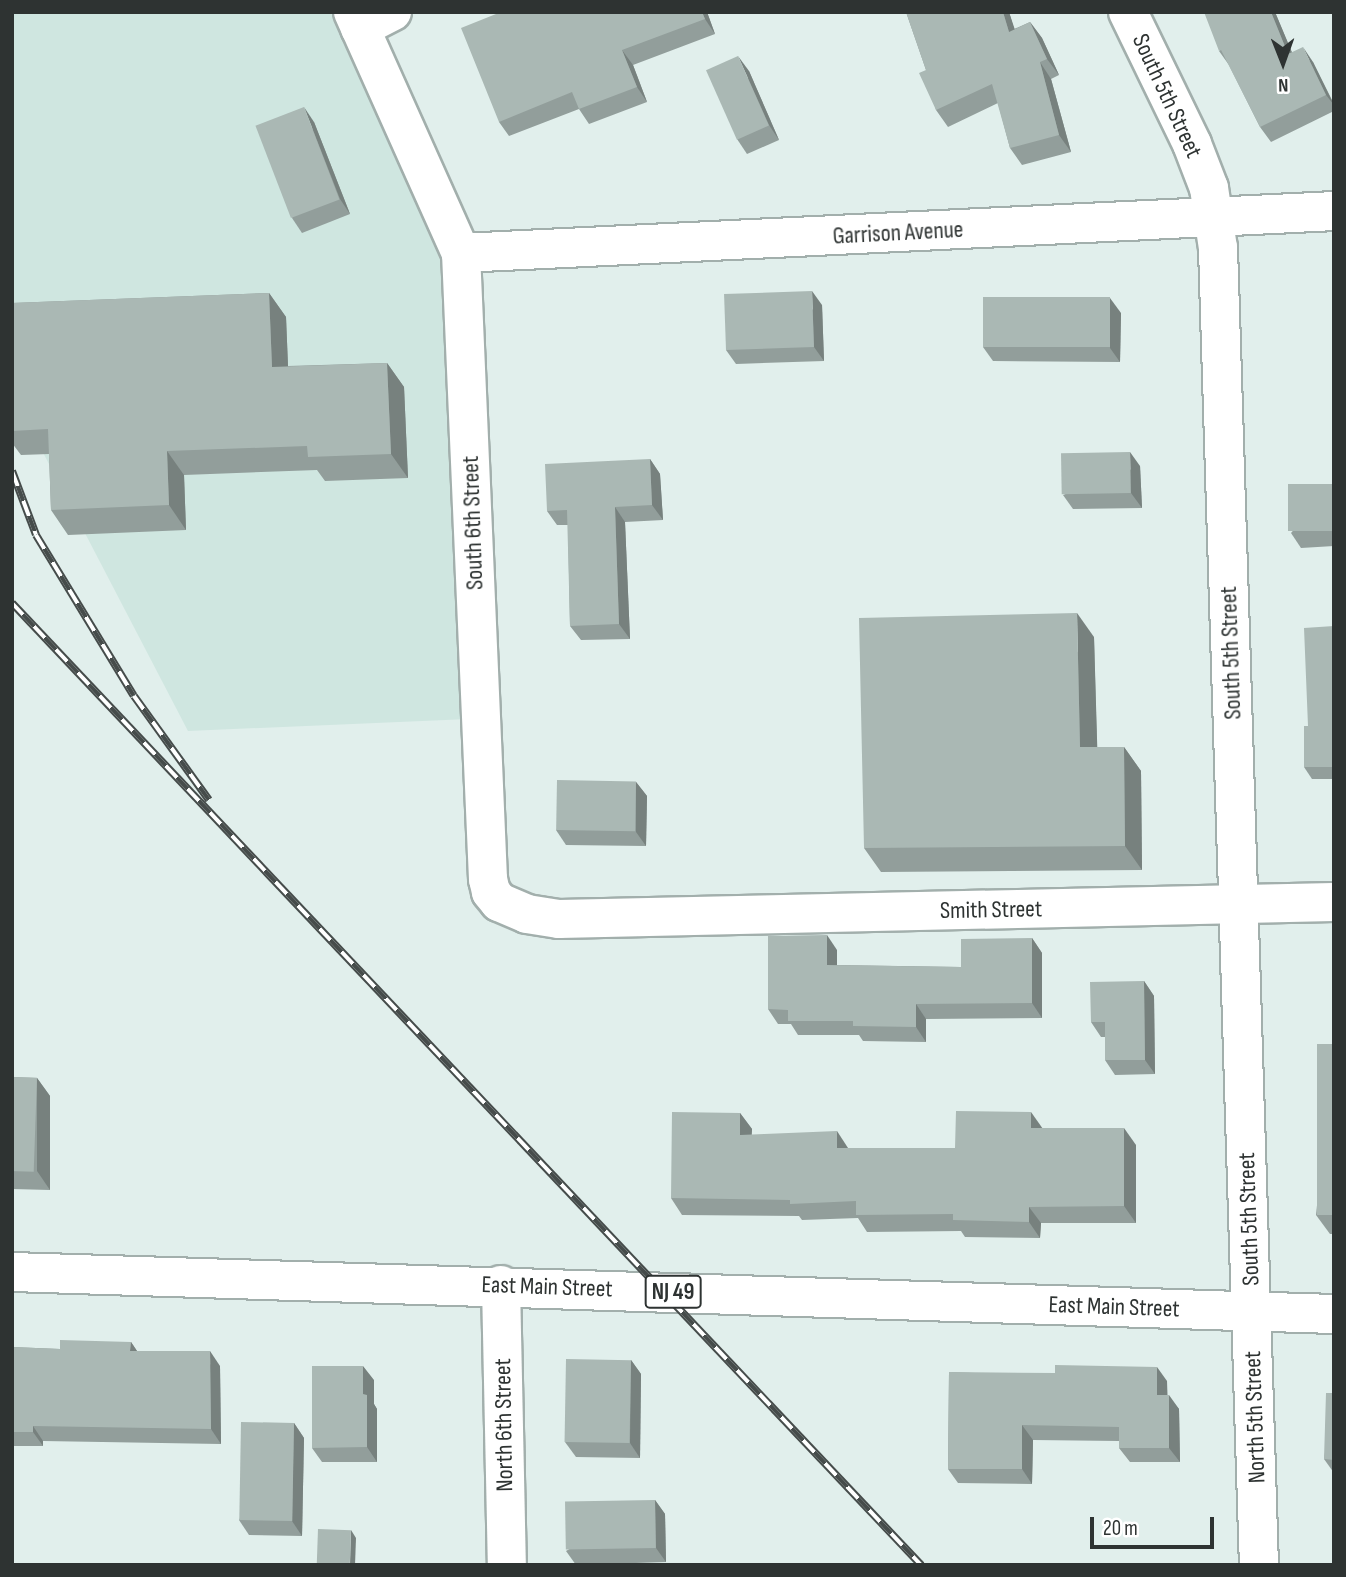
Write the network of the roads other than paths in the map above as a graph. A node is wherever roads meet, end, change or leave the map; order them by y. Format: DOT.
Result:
graph roads {
  1 [pos="1128,12"];
  2 [pos="368,17"];
  3 [pos="1334,211"];
  4 [pos="1213,218"];
  5 [pos="461,253"];
  6 [pos="1334,902"];
  7 [pos="1239,905"];
  8 [pos="649,917"];
  9 [pos="12,1272"];
  10 [pos="501,1285"];
  11 [pos="1252,1311"];
  12 [pos="1334,1314"];
  13 [pos="507,1565"];
  14 [pos="1259,1565"];
  1 -- 4 [label="main road, South 5th Street"];
  2 -- 5 [label="main road, South 6th Street"];
  3 -- 4 [label="main road, Garrison Avenue"];
  4 -- 5 [label="main road, Garrison Avenue"];
  4 -- 7 [label="main road, South 5th Street"];
  5 -- 8 [label="main road, South 6th Street"];
  6 -- 7 [label="main road, Smith Street"];
  7 -- 8 [label="main road, Smith Street"];
  7 -- 11 [label="main road, South 5th Street"];
  9 -- 10 [label="main road, East Main Street / NJ 49"];
  10 -- 11 [label="main road, East Main Street / NJ 49"];
  10 -- 13 [label="main road, North 6th Street"];
  11 -- 12 [label="main road, East Main Street / NJ 49"];
  11 -- 14 [label="main road, North 5th Street"];
}
